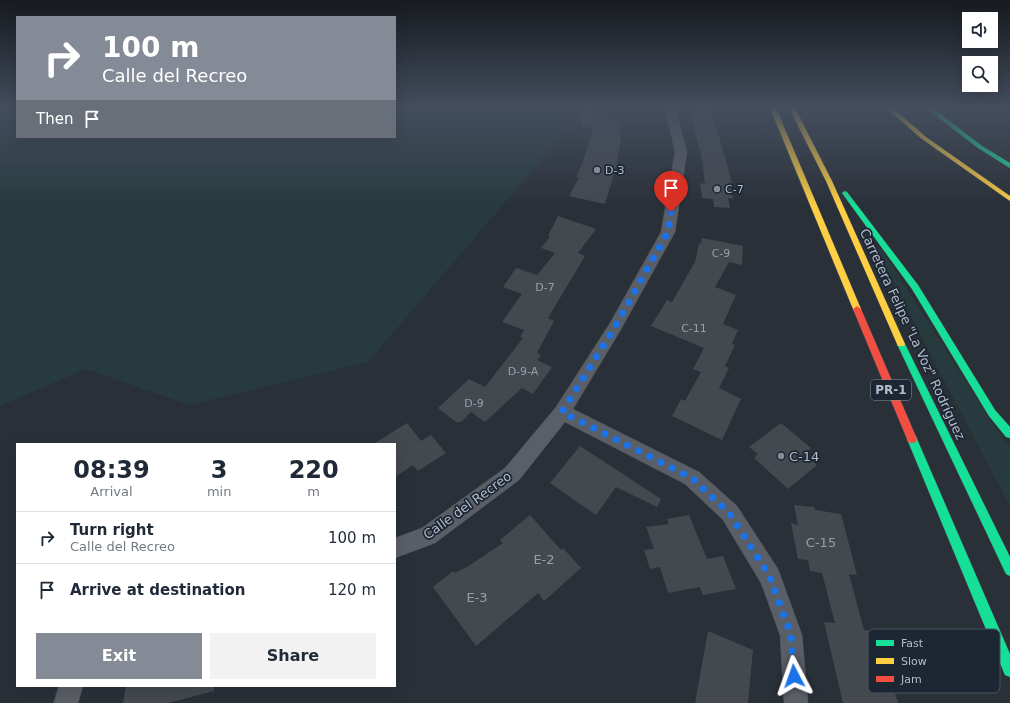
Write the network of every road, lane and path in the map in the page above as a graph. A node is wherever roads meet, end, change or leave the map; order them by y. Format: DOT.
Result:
graph roads {
  1 [pos="678,141"];
  2 [pos="786,141"];
  3 [pos="808,141"];
  4 [pos="928,141"];
  5 [pos="972,141"];
  6 [pos="812,149"];
  7 [pos="1010,166"];
  8 [pos="1010,199"];
  9 [pos="562,412"];
  10 [pos="1010,434"];
  11 [pos="396,548"];
  12 [pos="1010,570"];
  13 [pos="992,629"];
  14 [pos="1000,647"];
  15 [pos="1008,666"];
  16 [pos="1010,674"];
  17 [pos="71,687"];
  18 [pos="66,703"];
  19 [pos="796,703"];
  1 -- 9 [label="street, Calle del Recreo"];
  2 -- 13 [label="highway, PR-1"];
  3 -- 6 [label="highway, Carretera Felipe \"La Voz\" Rodríguez / PR-1"];
  4 -- 8 [label="highway"];
  5 -- 7 [label="highway"];
  6 -- 10 [label="highway"];
  6 -- 12 [label="highway, Carretera Felipe \"La Voz\" Rodríguez / PR-1"];
  9 -- 11 [label="street, Calle del Recreo"];
  9 -- 19 [label="street"];
  14 -- 15 [label="highway, PR-1"];
  15 -- 16 [label="highway"];
  17 -- 18 [label="street"];
}
